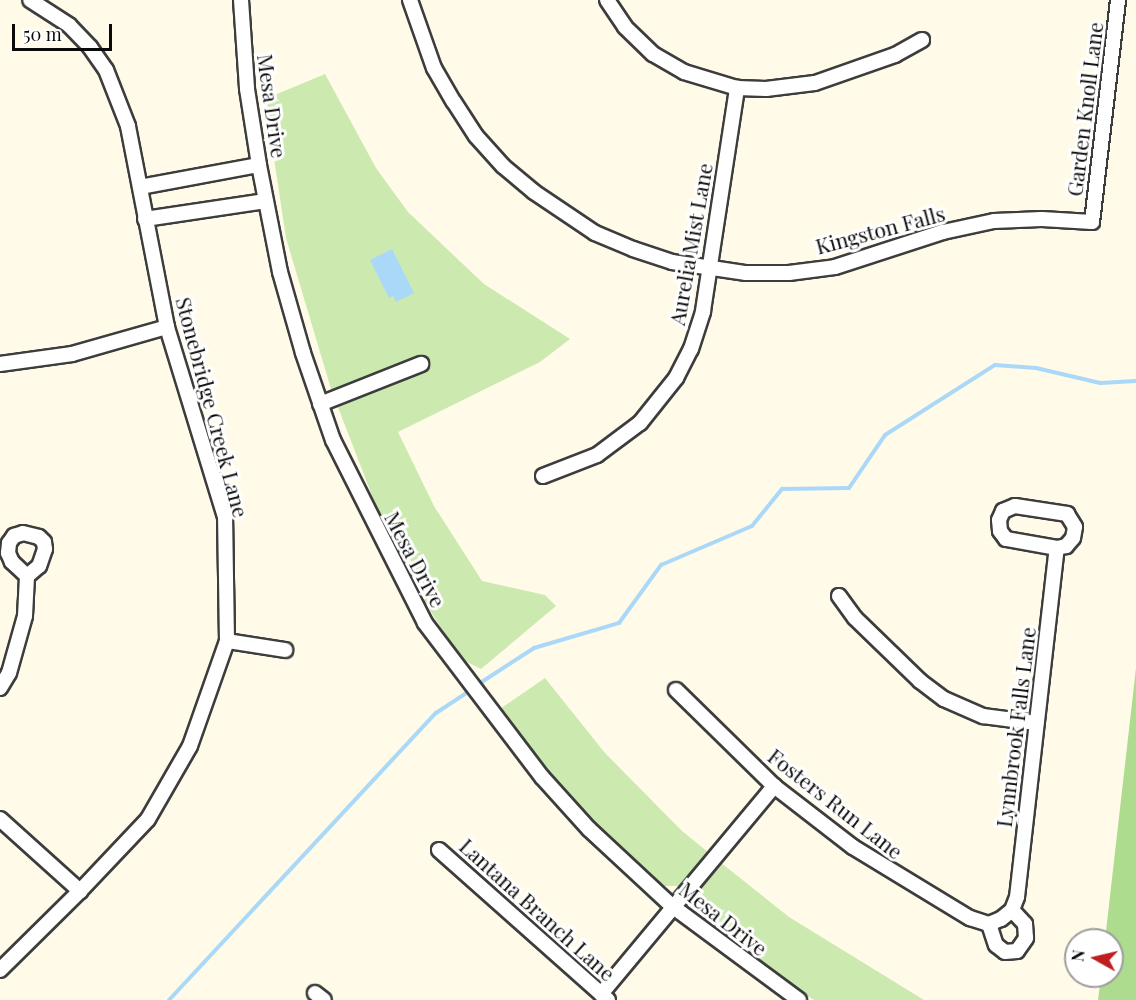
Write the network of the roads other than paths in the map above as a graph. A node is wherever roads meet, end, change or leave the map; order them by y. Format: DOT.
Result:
graph roads {
  1 [pos="30,0"];
  2 [pos="241,0"];
  3 [pos="410,0"];
  4 [pos="607,0"];
  5 [pos="1118,0"];
  6 [pos="922,40"];
  7 [pos="737,88"];
  8 [pos="259,165"];
  9 [pos="140,186"];
  10 [pos="266,201"];
  11 [pos="145,219"];
  12 [pos="1092,222"];
  13 [pos="709,269"];
  14 [pos="167,327"];
  15 [pos="0,364"];
  16 [pos="421,364"];
  17 [pos="320,404"];
  18 [pos="543,476"];
  19 [pos="1057,548"];
  20 [pos="27,576"];
  21 [pos="839,596"];
  22 [pos="227,641"];
  23 [pos="285,650"];
  24 [pos="0,688"];
  25 [pos="676,690"];
  26 [pos="1037,723"];
  27 [pos="774,786"];
  28 [pos="0,819"];
  29 [pos="439,850"];
  30 [pos="80,891"];
  31 [pos="672,906"];
  32 [pos="1000,918"];
  33 [pos="0,970"];
  34 [pos="604,997"];
  35 [pos="799,1000"];
  1 -- 9 [label="street, Stonebridge Creek Lane"];
  2 -- 8 [label="street, Mesa Drive"];
  3 -- 13 [label="street, Kingston Falls"];
  4 -- 7 [label="street"];
  5 -- 12 [label="street, Garden Knoll Lane"];
  6 -- 7 [label="street"];
  7 -- 13 [label="street, Aurelia Mist Lane"];
  8 -- 9 [label="street"];
  8 -- 10 [label="street, Mesa Drive"];
  9 -- 11 [label="street, Stonebridge Creek Lane"];
  10 -- 11 [label="street"];
  10 -- 17 [label="street, Mesa Drive"];
  11 -- 14 [label="street, Stonebridge Creek Lane"];
  12 -- 13 [label="street, Kingston Falls"];
  13 -- 18 [label="street, Aurelia Mist Lane"];
  14 -- 15 [label="street"];
  14 -- 22 [label="street, Stonebridge Creek Lane"];
  16 -- 17 [label="street"];
  17 -- 31 [label="street, Mesa Drive"];
  19 -- 19 [label="street"];
  19 -- 26 [label="street, Lynnbrook Falls Lane"];
  20 -- 24 [label="street"];
  21 -- 26 [label="street"];
  22 -- 23 [label="street"];
  22 -- 30 [label="street, Stonebridge Creek Lane"];
  25 -- 27 [label="street, Fosters Run Lane"];
  26 -- 32 [label="street, Lynnbrook Falls Lane"];
  27 -- 31 [label="street"];
  27 -- 32 [label="street, Fosters Run Lane"];
  28 -- 30 [label="street"];
  29 -- 34 [label="street, Lantana Branch Lane"];
  30 -- 33 [label="street, Stonebridge Creek Lane"];
  31 -- 34 [label="street"];
  31 -- 35 [label="street, Mesa Drive"];
  32 -- 32 [label="street"];
}
